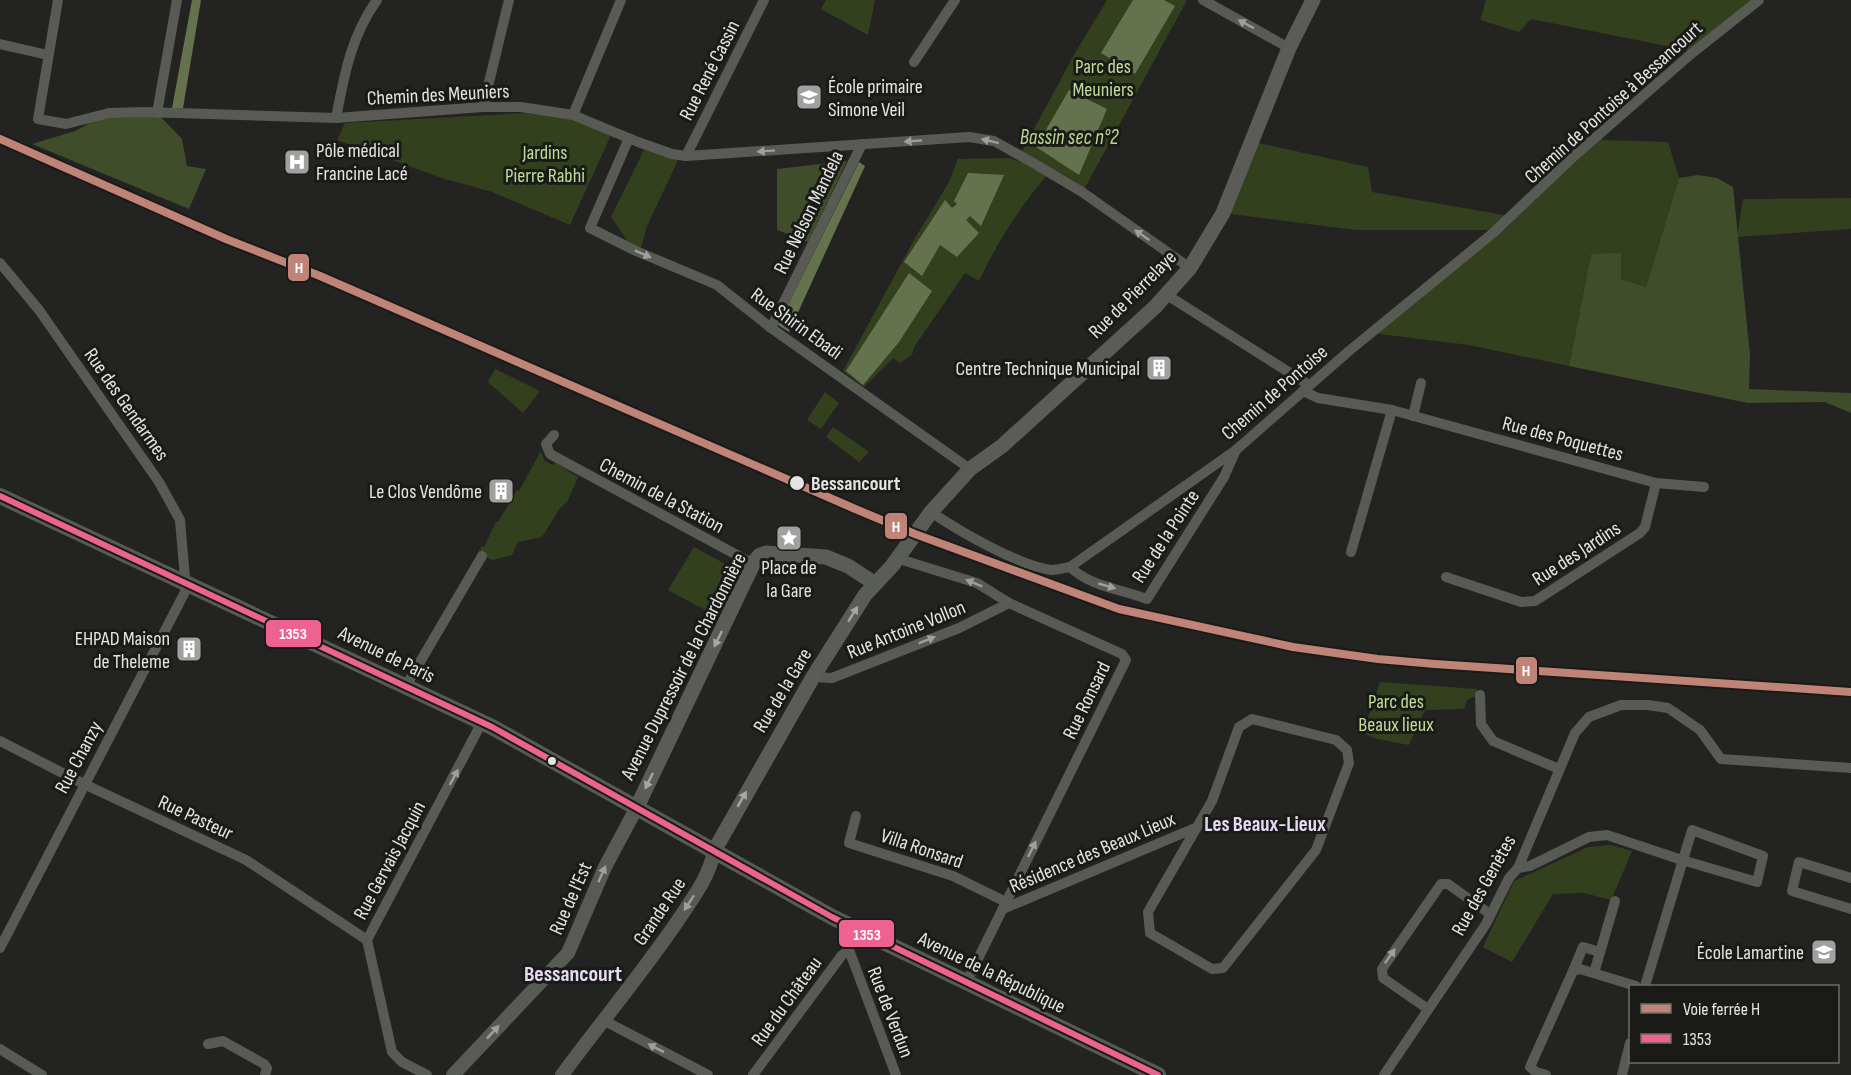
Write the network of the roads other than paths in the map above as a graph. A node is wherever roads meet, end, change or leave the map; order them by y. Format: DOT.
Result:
graph roads {
  1 [pos="58,0"];
  2 [pos="177,0"];
  3 [pos="509,0"];
  4 [pos="621,0"];
  5 [pos="764,0"];
  6 [pos="955,0"];
  7 [pos="1203,0"];
  8 [pos="1313,0"];
  9 [pos="1759,0"];
  10 [pos="374,1"];
  11 [pos="0,44"];
  12 [pos="1289,48"];
  13 [pos="48,55"];
  14 [pos="914,62"];
  15 [pos="483,107"];
  16 [pos="157,113"];
  17 [pos="573,116"];
  18 [pos="336,118"];
  19 [pos="630,138"];
  20 [pos="862,144"];
  21 [pos="686,156"];
  22 [pos="1493,233"];
  23 [pos="0,263"];
  24 [pos="1190,268"];
  25 [pos="1167,295"];
  26 [pos="771,328"];
  27 [pos="1421,383"];
  28 [pos="1306,388"];
  29 [pos="1392,410"];
  30 [pos="1413,416"];
  31 [pos="554,435"];
  32 [pos="1236,450"];
  33 [pos="970,469"];
  34 [pos="1656,483"];
  35 [pos="1704,487"];
  36 [pos="0,496"];
  37 [pos="931,512"];
  38 [pos="1351,552"];
  39 [pos="482,556"];
  40 [pos="897,558"];
  41 [pos="1070,567"];
  42 [pos="751,569"];
  43 [pos="1446,577"];
  44 [pos="185,583"];
  45 [pos="874,583"];
  46 [pos="1009,603"];
  47 [pos="813,677"];
  48 [pos="410,679"];
  49 [pos="1480,695"];
  50 [pos="482,722"];
  51 [pos="0,741"];
  52 [pos="1851,768"];
  53 [pos="1559,769"];
  54 [pos="84,784"];
  55 [pos="637,807"];
  56 [pos="856,816"];
  57 [pos="1196,828"];
  58 [pos="714,851"];
  59 [pos="1682,860"];
  60 [pos="1518,868"];
  61 [pos="1851,878"];
  62 [pos="1615,901"];
  63 [pos="1005,905"];
  64 [pos="1851,909"];
  65 [pos="1490,914"];
  66 [pos="849,926"];
  67 [pos="367,940"];
  68 [pos="0,948"];
  69 [pos="849,950"];
  70 [pos="1600,952"];
  71 [pos="1573,971"];
  72 [pos="1594,973"];
  73 [pos="966,983"];
  74 [pos="1630,985"];
  75 [pos="1646,985"];
  76 [pos="1428,1009"];
  77 [pos="603,1020"];
  78 [pos="208,1044"];
  79 [pos="1629,1047"];
  80 [pos="0,1049"];
  81 [pos="42,1075"];
  82 [pos="266,1075"];
  83 [pos="427,1075"];
  84 [pos="453,1075"];
  85 [pos="562,1075"];
  86 [pos="708,1075"];
  87 [pos="753,1075"];
  88 [pos="896,1075"];
  89 [pos="1158,1075"];
  90 [pos="1384,1075"];
  91 [pos="1546,1075"];
  92 [pos="1622,1075"];
  1 -- 13 [label="street"];
  2 -- 16 [label="street"];
  3 -- 15 [label="street"];
  4 -- 17 [label="street"];
  5 -- 21 [label="street, Rue René Cassin"];
  6 -- 14 [label="street"];
  12 -- 7 [label="street, one-way"];
  8 -- 12 [label="main road, Rue de Pierrelaye"];
  9 -- 22 [label="street, Chemin de Pontoise à Bessancourt"];
  10 -- 18 [label="street"];
  11 -- 13 [label="street"];
  12 -- 24 [label="main road, Rue de Pierrelaye"];
  13 -- 16 [label="street, Chemin des Meuniers"];
  15 -- 17 [label="street, Chemin des Meuniers"];
  15 -- 18 [label="street, Chemin des Meuniers"];
  16 -- 18 [label="street, Chemin des Meuniers"];
  17 -- 19 [label="street, Chemin des Meuniers"];
  19 -- 21 [label="street, Chemin des Meuniers"];
  19 -- 26 [label="street, Rue Shirin Ebadi, one-way"];
  20 -- 21 [label="street, Chemin des Meuniers, one-way"];
  24 -- 20 [label="street, Chemin des Meuniers, one-way"];
  20 -- 26 [label="street, Rue Nelson Mandela"];
  22 -- 28 [label="street, Chemin de Pontoise"];
  23 -- 44 [label="street, Rue des Gendarmes"];
  24 -- 25 [label="main road, Rue de Pierrelaye"];
  25 -- 28 [label="street, Rue des Poquettes"];
  25 -- 33 [label="main road, Rue de Pierrelaye"];
  26 -- 33 [label="street, Rue Shirin Ebadi"];
  27 -- 30 [label="street"];
  28 -- 29 [label="street, Rue des Poquettes"];
  28 -- 32 [label="street, Chemin de Pontoise"];
  29 -- 30 [label="street, Rue des Poquettes"];
  29 -- 38 [label="street"];
  30 -- 34 [label="street, Rue des Poquettes"];
  31 -- 42 [label="street, Chemin de la Station"];
  32 -- 41 [label="street, Chemin de Pontoise"];
  41 -- 32 [label="street, Rue de la Pointe, one-way"];
  33 -- 37 [label="main road, Rue de Pierrelaye"];
  34 -- 35 [label="street, Rue des Poquettes"];
  34 -- 43 [label="street, Rue des Jardins"];
  36 -- 44 [label="main road, Avenue de Paris"];
  37 -- 40 [label="main road, Rue de Pierrelaye"];
  37 -- 41 [label="street"];
  39 -- 48 [label="street"];
  40 -- 45 [label="main road, Rue de la Gare"];
  46 -- 40 [label="street, Rue Ronsard, one-way"];
  42 -- 45 [label="main road, Avenue Dupressoir de la Chardonnière"];
  42 -- 55 [label="main road, Avenue Dupressoir de la Chardonnière, one-way"];
  44 -- 48 [label="main road, Avenue de Paris"];
  44 -- 54 [label="street, Rue Chanzy"];
  47 -- 45 [label="main road, Rue de la Gare, one-way"];
  47 -- 46 [label="street, Rue Antoine Vollon, one-way"];
  63 -- 46 [label="street, Rue Ronsard, one-way"];
  58 -- 47 [label="main road, Rue de la Gare, one-way"];
  48 -- 50 [label="main road, Avenue de Paris"];
  49 -- 53 [label="street"];
  50 -- 55 [label="main road, Avenue de Paris"];
  67 -- 50 [label="street, Rue Gervais Jacquin, one-way"];
  51 -- 54 [label="street, Rue Pasteur"];
  52 -- 53 [label="street, Rue des Genètes"];
  53 -- 60 [label="street, Rue des Genètes"];
  54 -- 67 [label="street, Rue Pasteur"];
  54 -- 68 [label="street, Rue Chanzy"];
  55 -- 58 [label="main road, Avenue de Paris"];
  84 -- 55 [label="street, Rue de l'Est, one-way"];
  56 -- 63 [label="street, Villa Ronsard"];
  57 -- 57 [label="street, Résidence des Beaux Lieux"];
  57 -- 63 [label="street, Résidence des Beaux Lieux"];
  58 -- 66 [label="main road, Avenue de la République"];
  58 -- 77 [label="street, Grande Rue, one-way"];
  59 -- 59 [label="street"];
  59 -- 60 [label="street"];
  59 -- 75 [label="street"];
  60 -- 65 [label="street, Rue des Genètes"];
  61 -- 64 [label="street"];
  62 -- 70 [label="street"];
  63 -- 73 [label="street, Rue Ronsard"];
  65 -- 76 [label="street, Rue des Genètes"];
  76 -- 65 [label="street, one-way"];
  66 -- 69 [label="street, Rue de Verdun"];
  66 -- 73 [label="main road, Avenue de la République"];
  67 -- 83 [label="street, Rue Gervais Jacquin"];
  69 -- 87 [label="street, Rue du Château"];
  69 -- 88 [label="street, Rue de Verdun"];
  70 -- 71 [label="street"];
  70 -- 72 [label="street"];
  71 -- 72 [label="street"];
  71 -- 91 [label="street"];
  72 -- 74 [label="street"];
  73 -- 89 [label="main road, Avenue de la République"];
  76 -- 90 [label="street, Rue des Genètes"];
  77 -- 85 [label="street, Grande Rue"];
  86 -- 77 [label="street, one-way"];
  78 -- 82 [label="street"];
  79 -- 92 [label="street"];
  80 -- 81 [label="street"];
}
